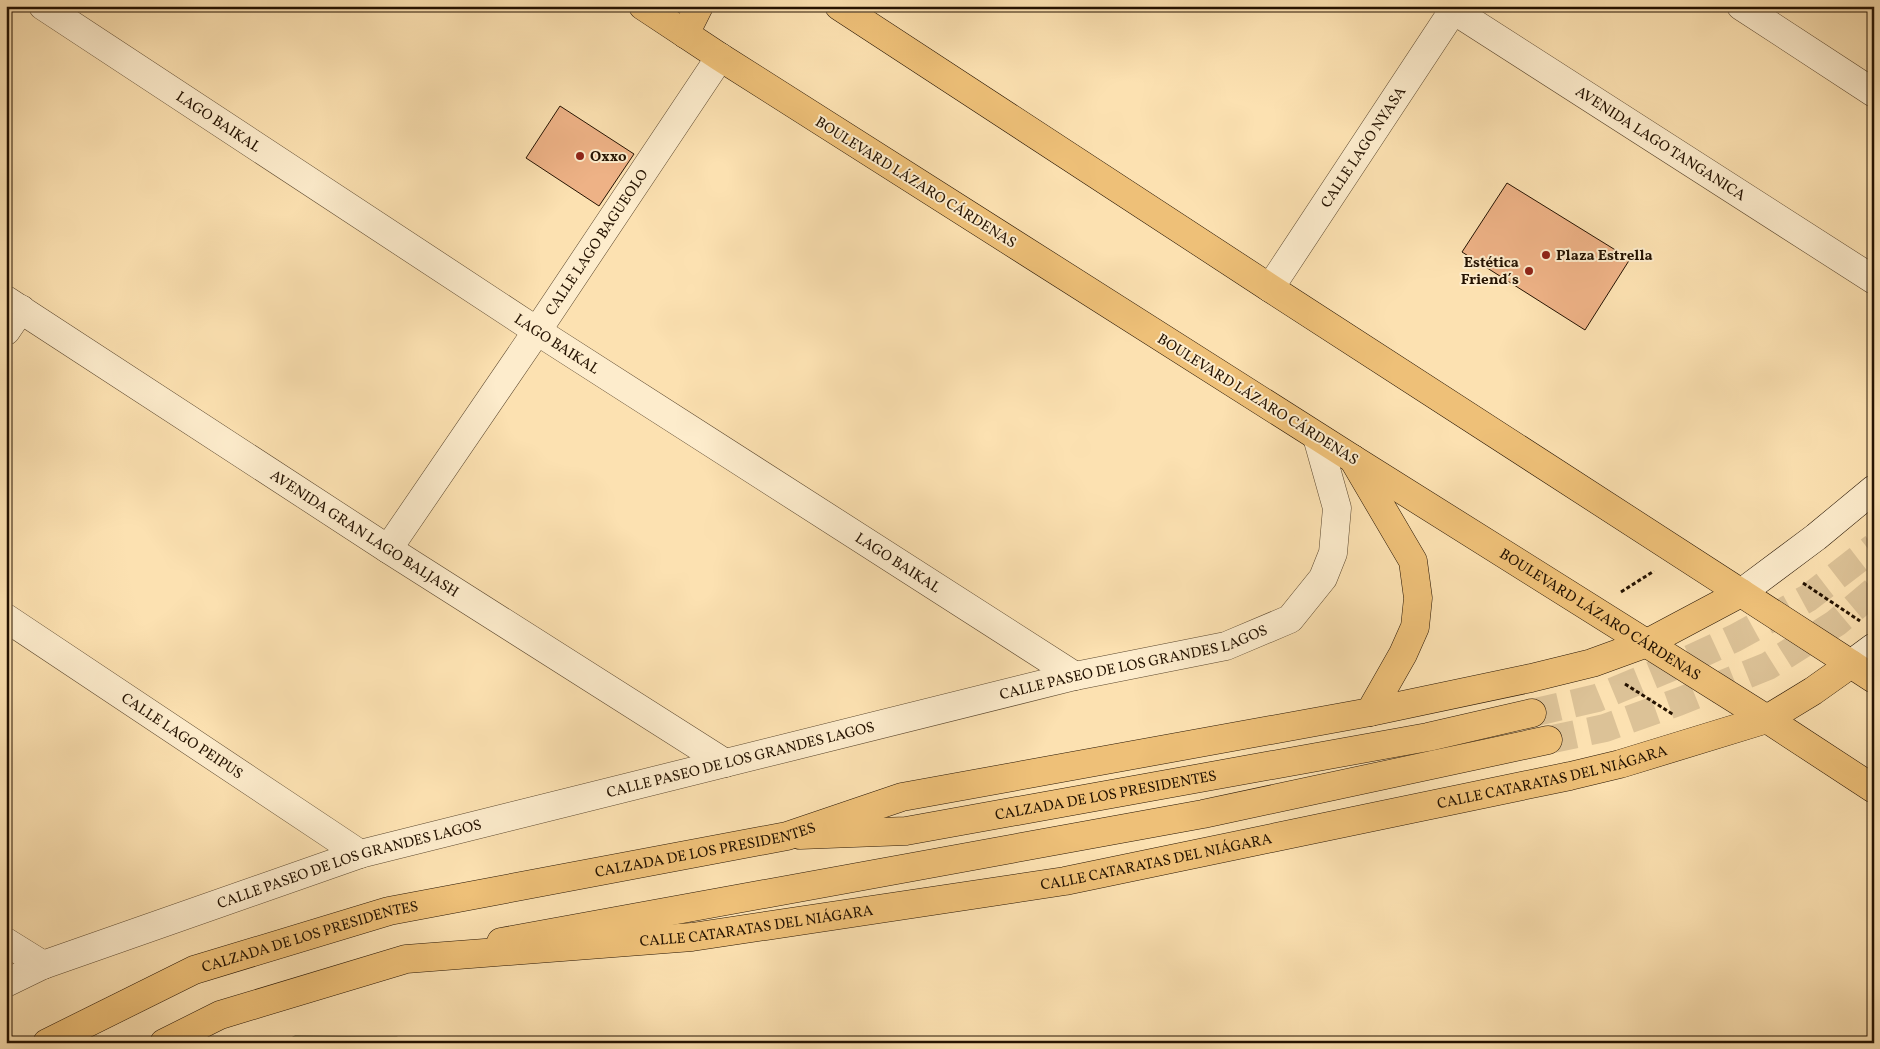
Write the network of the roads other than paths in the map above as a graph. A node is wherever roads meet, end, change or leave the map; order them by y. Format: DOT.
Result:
graph roads {
  1 [pos="43,6"];
  2 [pos="643,6"];
  3 [pos="699,6"];
  4 [pos="839,6"];
  5 [pos="1741,6"];
  6 [pos="1452,8"];
  7 [pos="685,34"];
  8 [pos="720,57"];
  9 [pos="1874,93"];
  10 [pos="1874,280"];
  11 [pos="1270,288"];
  12 [pos="11,313"];
  13 [pos="537,331"];
  14 [pos="1317,437"];
  15 [pos="1353,460"];
  16 [pos="1874,489"];
  17 [pos="388,549"];
  18 [pos="1742,593"];
  19 [pos="6,618"];
  20 [pos="1870,636"];
  21 [pos="1647,644"];
  22 [pos="1852,664"];
  23 [pos="1075,676"];
  24 [pos="1874,679"];
  25 [pos="1370,712"];
  26 [pos="1532,713"];
  27 [pos="1767,719"];
  28 [pos="1548,740"];
  29 [pos="725,763"];
  30 [pos="1874,790"];
  31 [pos="787,836"];
  32 [pos="360,854"];
  33 [pos="6,942"];
  34 [pos="406,959"];
  35 [pos="43,965"];
  36 [pos="6,983"];
  37 [pos="47,1043"];
  38 [pos="164,1043"];
  1 -- 13 [label="street, LAGO BAIKAL"];
  2 -- 7 [label="main road, BOULEVARD LÁZARO CÁRDENAS"];
  3 -- 7 [label="main road"];
  4 -- 11 [label="main road"];
  5 -- 9 [label="street"];
  6 -- 10 [label="street, AVENIDA LAGO TANGANICA"];
  6 -- 11 [label="street, CALLE LAGO NYASA"];
  7 -- 8 [label="main road, BOULEVARD LÁZARO CÁRDENAS"];
  8 -- 13 [label="street, CALLE LAGO BAGUEOLO"];
  8 -- 14 [label="main road, BOULEVARD LÁZARO CÁRDENAS"];
  11 -- 18 [label="main road"];
  12 -- 17 [label="street, AVENIDA GRAN LAGO BALJASH"];
  13 -- 17 [label="street, CALLE LAGO BAGUEOLO"];
  13 -- 23 [label="street, LAGO BAIKAL"];
  14 -- 15 [label="main road, BOULEVARD LÁZARO CÁRDENAS"];
  14 -- 23 [label="street, CALLE PASEO DE LOS GRANDES LAGOS"];
  15 -- 21 [label="main road, BOULEVARD LÁZARO CÁRDENAS"];
  15 -- 25 [label="main road"];
  16 -- 18 [label="street"];
  17 -- 29 [label="street, AVENIDA GRAN LAGO BALJASH"];
  18 -- 21 [label="main road"];
  18 -- 22 [label="main road"];
  19 -- 32 [label="street, CALLE LAGO PEIPUS"];
  20 -- 22 [label="street, CALLE CATARATAS DEL NIÁGARA"];
  21 -- 25 [label="main road"];
  21 -- 27 [label="main road, BOULEVARD LÁZARO CÁRDENAS"];
  22 -- 24 [label="main road"];
  22 -- 27 [label="main road, CALLE CATARATAS DEL NIÁGARA"];
  23 -- 29 [label="street, CALLE PASEO DE LOS GRANDES LAGOS"];
  25 -- 31 [label="main road"];
  26 -- 31 [label="main road, CALZADA DE LOS PRESIDENTES"];
  27 -- 30 [label="main road, BOULEVARD LÁZARO CÁRDENAS"];
  27 -- 34 [label="main road, CALLE CATARATAS DEL NIÁGARA"];
  28 -- 34 [label="main road"];
  29 -- 32 [label="street, CALLE PASEO DE LOS GRANDES LAGOS"];
  31 -- 37 [label="main road, CALZADA DE LOS PRESIDENTES"];
  32 -- 35 [label="street, CALLE PASEO DE LOS GRANDES LAGOS"];
  33 -- 35 [label="street"];
  34 -- 38 [label="main road"];
  35 -- 36 [label="street, CALLE PASEO DE LOS GRANDES LAGOS"];
}
